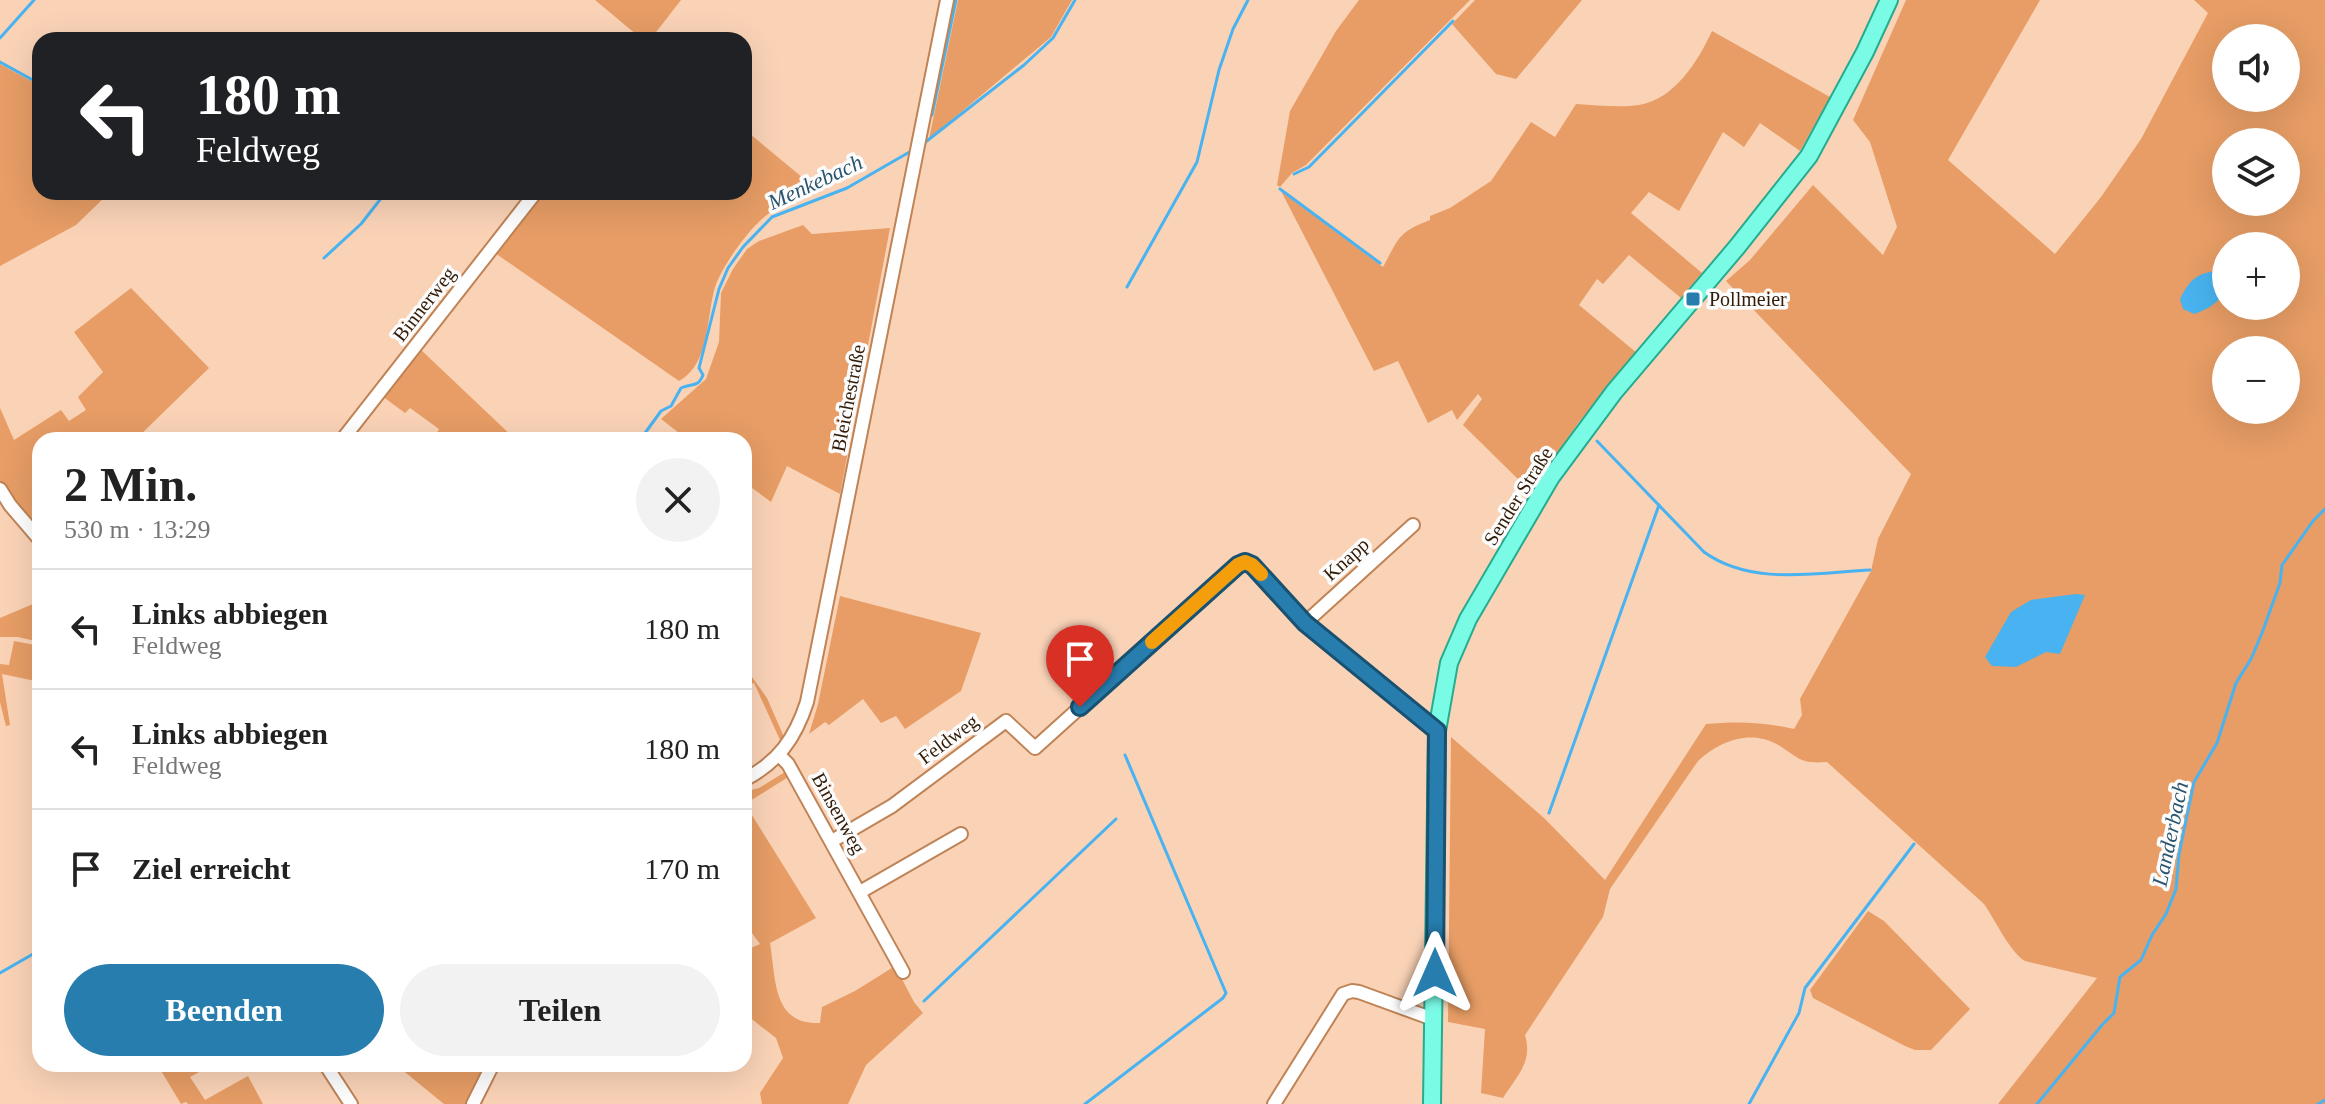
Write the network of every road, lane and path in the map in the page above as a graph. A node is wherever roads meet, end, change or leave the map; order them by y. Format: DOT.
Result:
graph roads {
  1 [pos="947,0"];
  2 [pos="1889,0"];
  3 [pos="530,200"];
  4 [pos="348,432"];
  5 [pos="0,489"];
  6 [pos="1413,525"];
  7 [pos="32,531"];
  8 [pos="1305,623"];
  9 [pos="1437,731"];
  10 [pos="780,756"];
  11 [pos="752,775"];
  12 [pos="961,834"];
  13 [pos="832,841"];
  14 [pos="860,892"];
  15 [pos="903,972"];
  16 [pos="1433,1019"];
  17 [pos="330,1072"];
  18 [pos="489,1072"];
  19 [pos="351,1104"];
  20 [pos="473,1104"];
  21 [pos="1274,1104"];
  22 [pos="1432,1104"];
  1 -- 10 [label="street, Bleichestraße"];
  2 -- 9 [label="main road, Sender Straße"];
  3 -- 4 [label="street, Binnerweg"];
  5 -- 7 [label="street"];
  6 -- 8 [label="street, Knapp"];
  8 -- 9 [label="street, Feldweg"];
  8 -- 13 [label="street, Feldweg"];
  9 -- 16 [label="main road, Sender Straße"];
  10 -- 11 [label="street, Bleichestraße"];
  10 -- 13 [label="street, Binsenweg"];
  12 -- 14 [label="street"];
  13 -- 14 [label="street, Binsenweg"];
  14 -- 15 [label="street, Binsenweg"];
  16 -- 21 [label="street"];
  16 -- 22 [label="main road, Sender Straße"];
  17 -- 19 [label="street"];
  18 -- 20 [label="street"];
}
